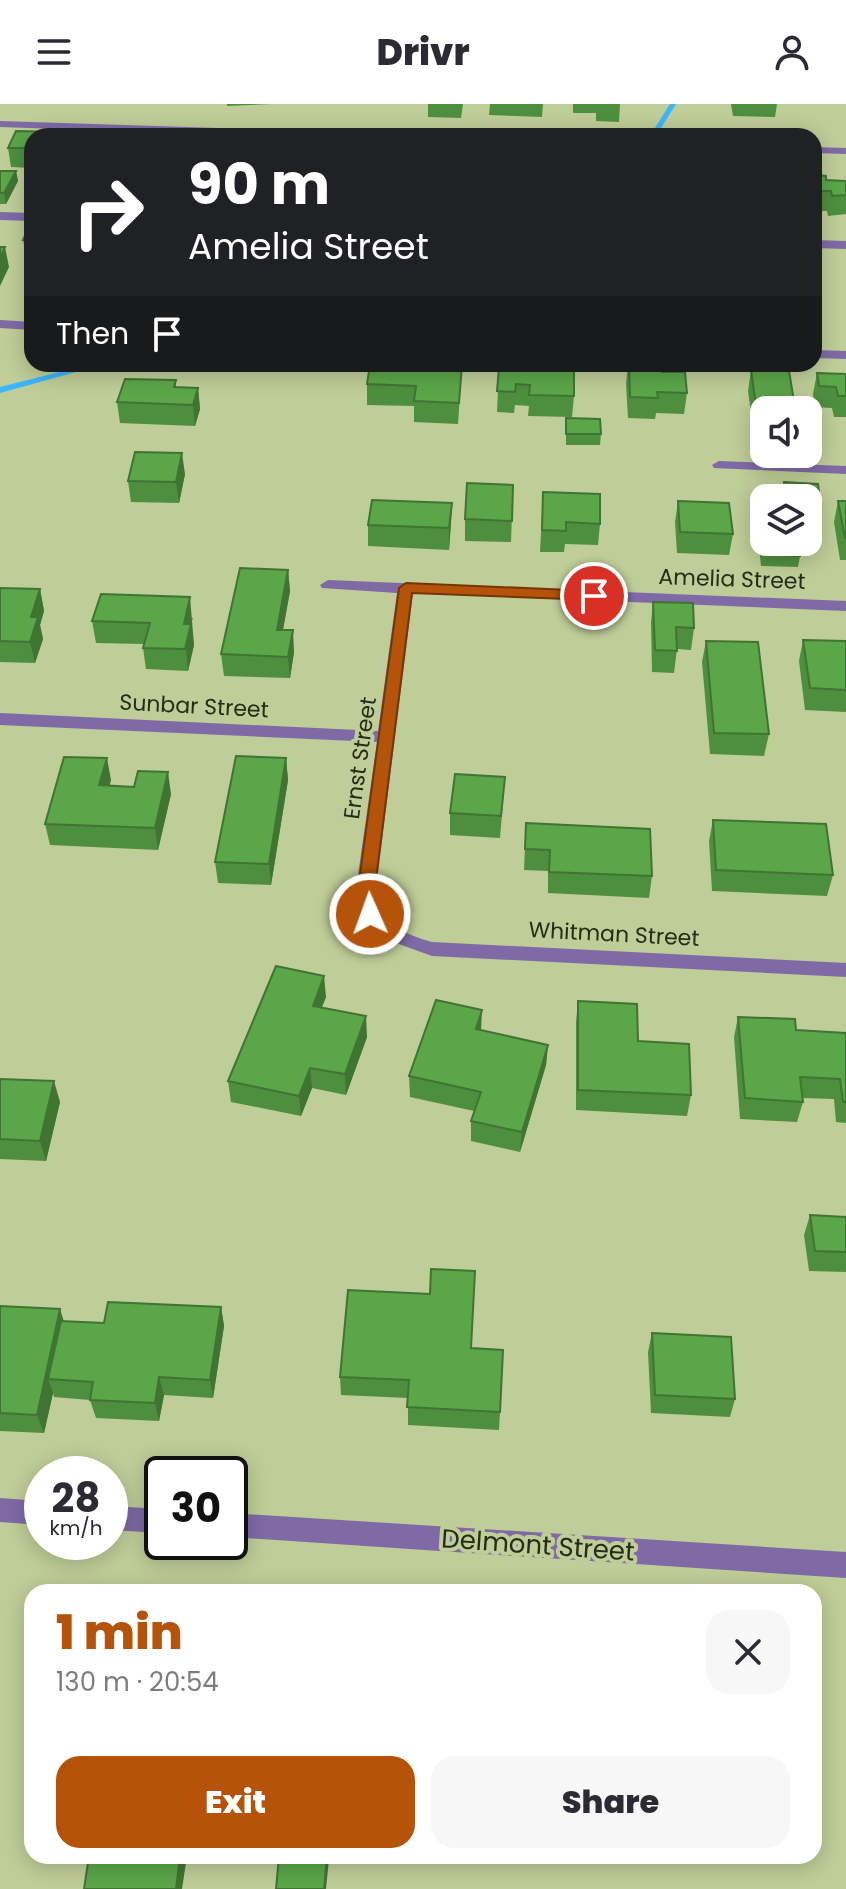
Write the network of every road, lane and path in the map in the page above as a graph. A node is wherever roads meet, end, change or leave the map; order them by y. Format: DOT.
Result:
graph roads {
  1 [pos="0,124"];
  2 [pos="123,128"];
  3 [pos="822,150"];
  4 [pos="846,151"];
  5 [pos="0,216"];
  6 [pos="24,217"];
  7 [pos="822,244"];
  8 [pos="846,245"];
  9 [pos="0,324"];
  10 [pos="24,326"];
  11 [pos="822,354"];
  12 [pos="846,355"];
  13 [pos="719,465"];
  14 [pos="846,470"];
  15 [pos="328,585"];
  16 [pos="406,588"];
  17 [pos="846,606"];
  18 [pos="0,719"];
  19 [pos="387,737"];
  20 [pos="382,931"];
  21 [pos="846,970"];
  22 [pos="0,1510"];
  23 [pos="24,1512"];
  24 [pos="248,1526"];
  25 [pos="846,1565"];
  1 -- 2 [label="street"];
  3 -- 4 [label="street"];
  5 -- 6 [label="street"];
  7 -- 8 [label="street"];
  9 -- 10 [label="street"];
  11 -- 12 [label="street"];
  13 -- 14 [label="street"];
  15 -- 16 [label="street, Amelia Street"];
  16 -- 17 [label="street, Amelia Street"];
  16 -- 19 [label="street, Ernst Street"];
  18 -- 19 [label="street, Sunbar Street"];
  19 -- 20 [label="street, Ernst Street"];
  20 -- 21 [label="street, Whitman Street"];
  22 -- 23 [label="street"];
  24 -- 25 [label="street, Delmont Street"];
}
